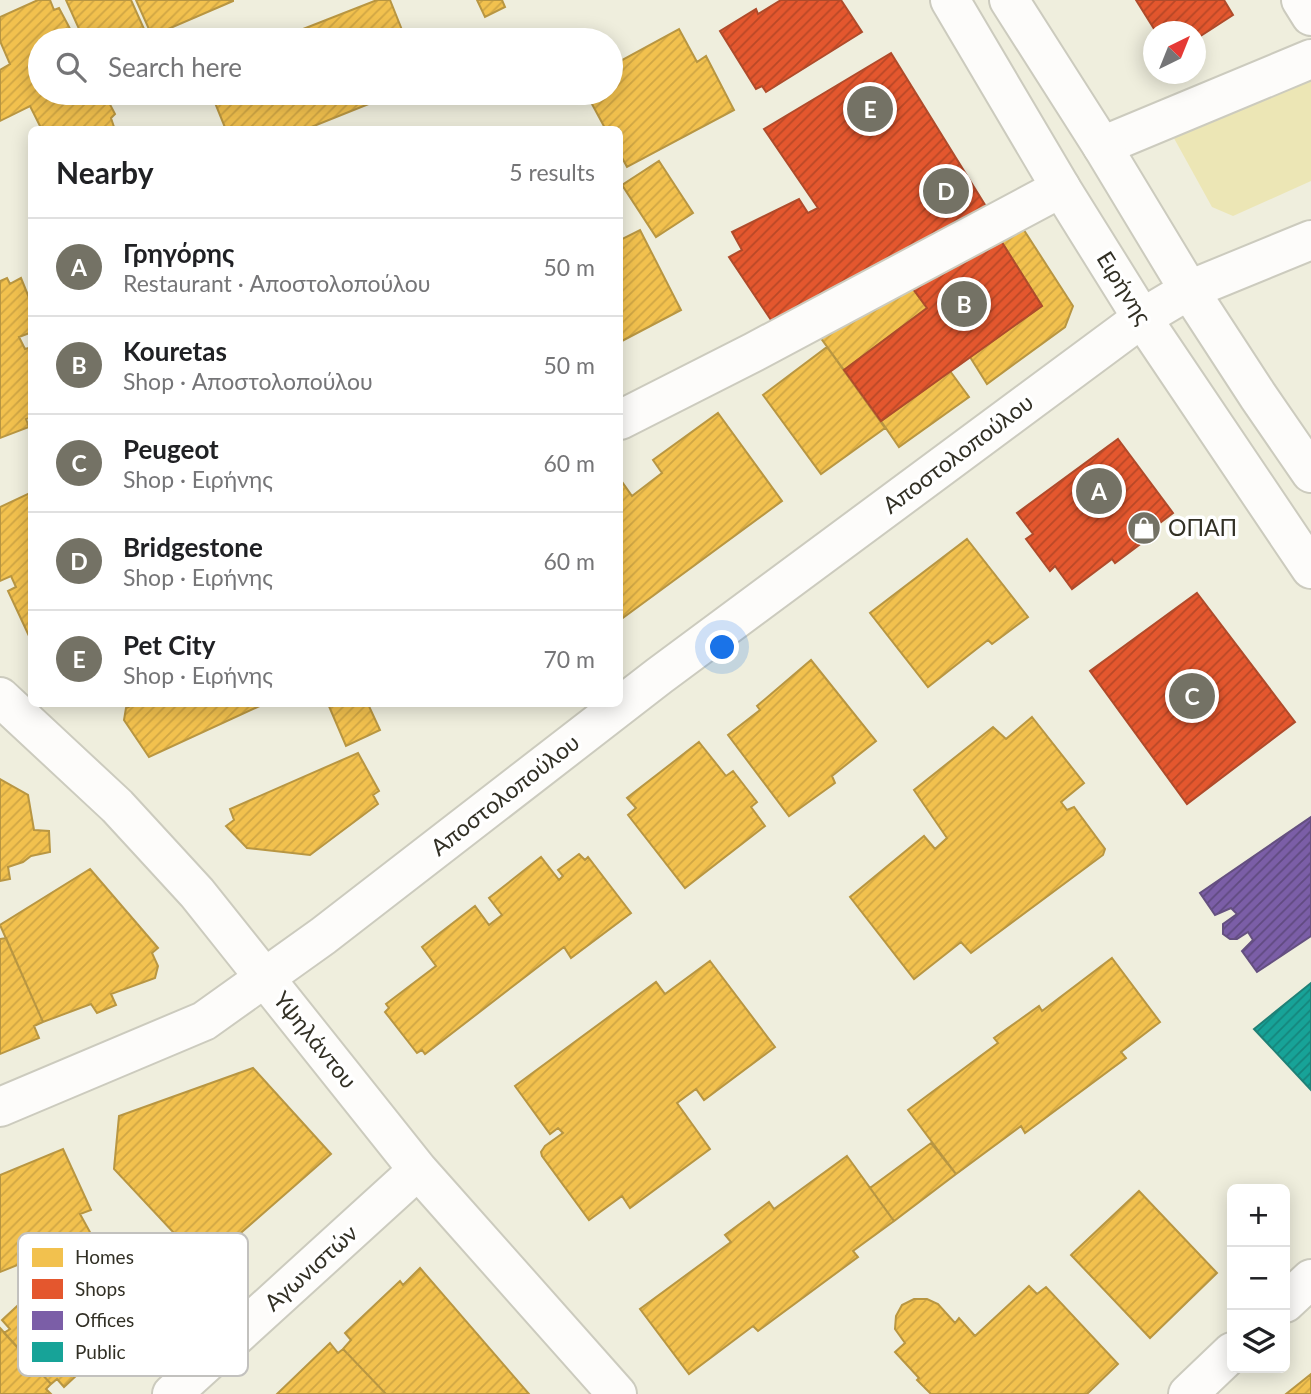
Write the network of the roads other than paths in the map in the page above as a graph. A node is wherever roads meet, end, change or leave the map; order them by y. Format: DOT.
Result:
graph roads {
  1 [pos="950,0"];
  2 [pos="1009,0"];
  3 [pos="1301,0"];
  4 [pos="1311,16"];
  5 [pos="1311,59"];
  6 [pos="1102,146"];
  7 [pos="1061,188"];
  8 [pos="1311,240"];
  9 [pos="1189,290"];
  10 [pos="1142,318"];
  11 [pos="623,418"];
  12 [pos="1311,473"];
  13 [pos="1311,569"];
  14 [pos="623,704"];
  15 [pos="11,707"];
  16 [pos="619,707"];
  17 [pos="265,978"];
  18 [pos="0,1107"];
  19 [pos="418,1170"];
  20 [pos="1311,1279"];
  21 [pos="1290,1298"];
  22 [pos="248,1325"];
  23 [pos="1227,1357"];
  24 [pos="192,1376"];
  25 [pos="172,1394"];
  26 [pos="617,1394"];
  27 [pos="1188,1394"];
  1 -- 7 [label="street, Ειρήνης"];
  2 -- 6 [label="street"];
  3 -- 4 [label="street"];
  5 -- 6 [label="street"];
  6 -- 9 [label="street"];
  7 -- 10 [label="street, Ειρήνης"];
  7 -- 11 [label="street"];
  8 -- 9 [label="street, Αποστολοπούλου"];
  9 -- 10 [label="street, Αποστολοπούλου"];
  9 -- 12 [label="street"];
  10 -- 13 [label="street, Ειρήνης"];
  10 -- 14 [label="street, Αποστολοπούλου"];
  15 -- 17 [label="street, Υψηλάντου"];
  16 -- 17 [label="street, Αποστολοπούλου"];
  17 -- 18 [label="street, Αποστολοπούλου"];
  17 -- 19 [label="street, Υψηλάντου"];
  19 -- 22 [label="street, Αγωνιστών"];
  19 -- 26 [label="street, Υψηλάντου"];
  20 -- 21 [label="street"];
  23 -- 27 [label="street"];
  24 -- 25 [label="street, Αγωνιστών"];
}
